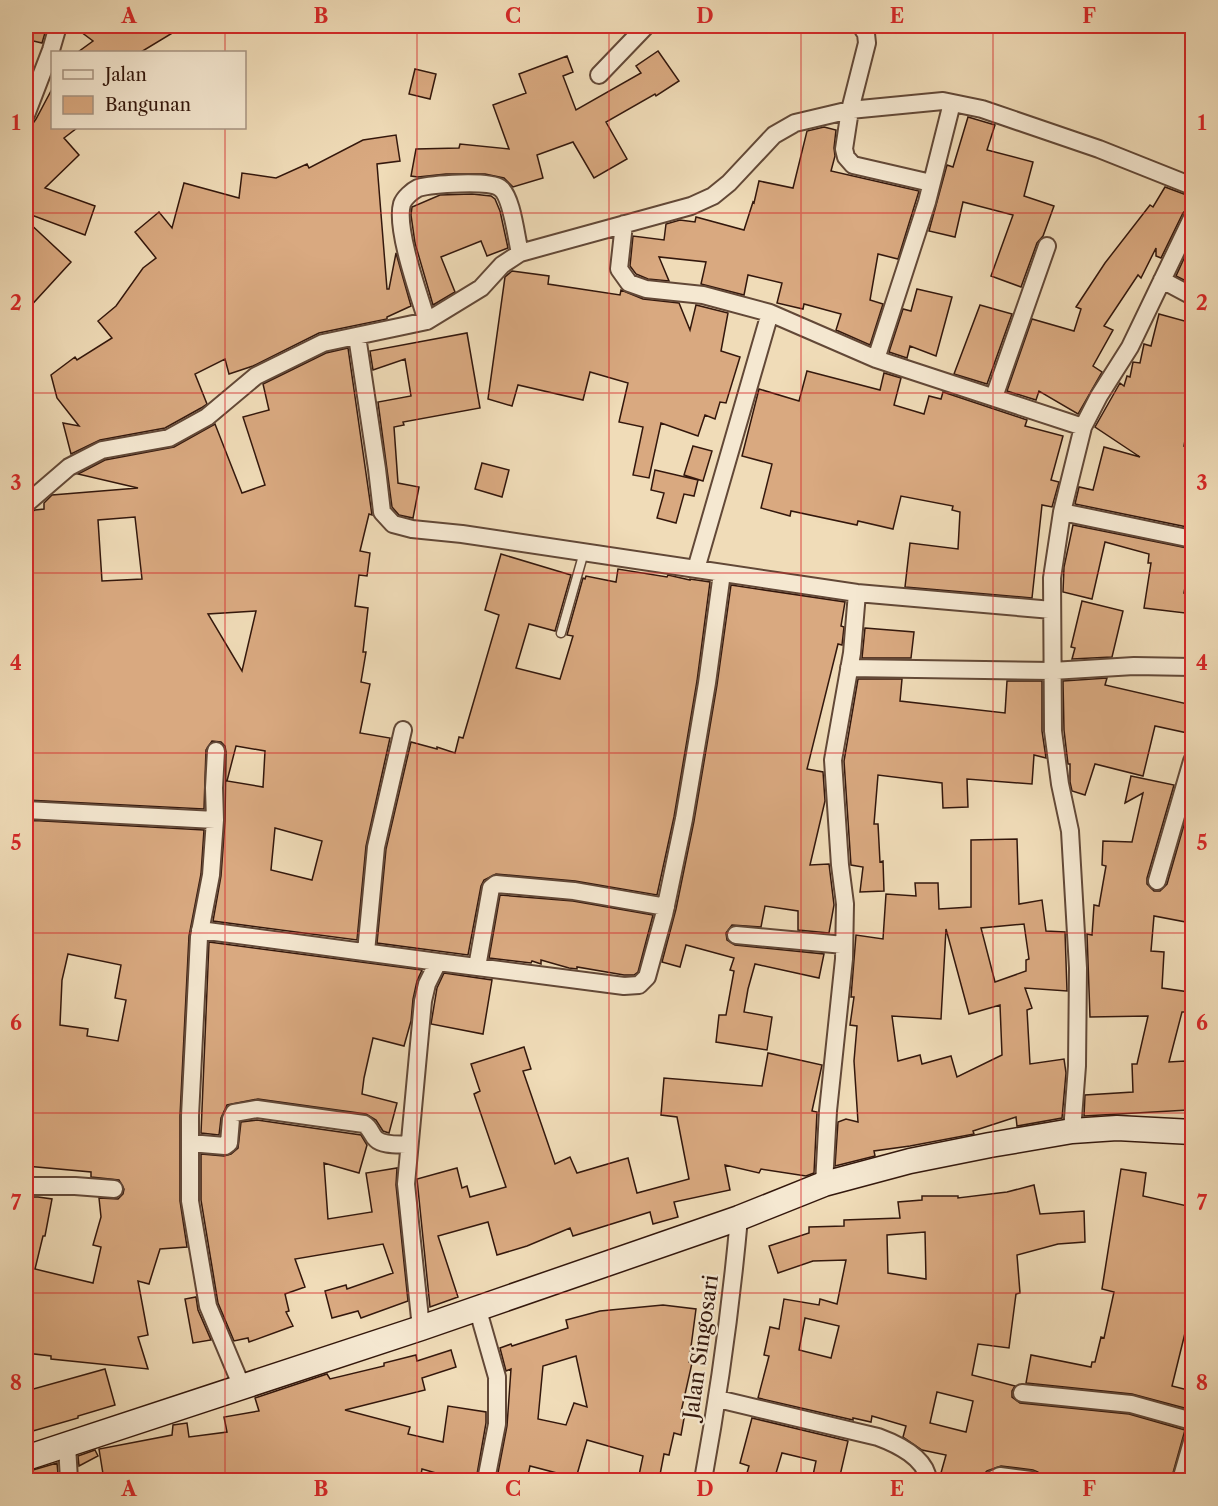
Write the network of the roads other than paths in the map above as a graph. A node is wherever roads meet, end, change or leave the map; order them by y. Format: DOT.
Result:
graph roads {
  1 [pos="58,26"];
  2 [pos="646,26"];
  3 [pos="861,26"];
  4 [pos="599,75"];
  5 [pos="952,103"];
  6 [pos="850,110"];
  7 [pos="26,115"];
  8 [pos="931,183"];
  9 [pos="1192,186"];
  10 [pos="1192,218"];
  11 [pos="624,224"];
  12 [pos="1047,246"];
  13 [pos="520,253"];
  14 [pos="1162,280"];
  15 [pos="1192,296"];
  16 [pos="770,313"];
  17 [pos="427,321"];
  18 [pos="358,343"];
  19 [pos="876,359"];
  20 [pos="994,397"];
  21 [pos="1083,427"];
  22 [pos="26,504"];
  23 [pos="1062,512"];
  24 [pos="1192,539"];
  25 [pos="584,552"];
  26 [pos="696,569"];
  27 [pos="722,573"];
  28 [pos="856,593"];
  29 [pos="1052,610"];
  30 [pos="561,633"];
  31 [pos="1192,667"];
  32 [pos="849,668"];
  33 [pos="1052,671"];
  34 [pos="404,730"];
  35 [pos="216,751"];
  36 [pos="1192,760"];
  37 [pos="26,810"];
  38 [pos="215,820"];
  39 [pos="1157,881"];
  40 [pos="666,907"];
  41 [pos="200,930"];
  42 [pos="736,935"];
  43 [pos="844,945"];
  44 [pos="366,952"];
  45 [pos="438,962"];
  46 [pos="477,967"];
  47 [pos="1072,1131"];
  48 [pos="1192,1132"];
  49 [pos="190,1143"];
  50 [pos="409,1146"];
  51 [pos="824,1184"];
  52 [pos="26,1188"];
  53 [pos="114,1189"];
  54 [pos="739,1218"];
  55 [pos="477,1307"];
  56 [pos="421,1328"];
  57 [pos="242,1388"];
  58 [pos="1022,1393"];
  59 [pos="718,1399"];
  60 [pos="1192,1420"];
  61 [pos="1192,1442"];
  62 [pos="68,1445"];
  63 [pos="26,1458"];
  64 [pos="69,1480"];
  65 [pos="486,1480"];
  66 [pos="703,1480"];
  67 [pos="928,1480"];
  68 [pos="992,1480"];
  69 [pos="1031,1480"];
  70 [pos="1181,1480"];
  1 -- 7 [label="street"];
  2 -- 4 [label="street"];
  3 -- 6 [label="street"];
  5 -- 6 [label="street"];
  5 -- 8 [label="street"];
  5 -- 9 [label="street"];
  6 -- 8 [label="street"];
  6 -- 11 [label="street"];
  8 -- 19 [label="street"];
  10 -- 14 [label="street"];
  11 -- 13 [label="street"];
  11 -- 16 [label="street"];
  12 -- 20 [label="street"];
  13 -- 17 [label="street"];
  13 -- 17 [label="street"];
  14 -- 15 [label="street"];
  14 -- 21 [label="street"];
  16 -- 19 [label="street"];
  16 -- 26 [label="street"];
  17 -- 18 [label="street"];
  18 -- 22 [label="street"];
  18 -- 25 [label="street"];
  19 -- 20 [label="street"];
  20 -- 21 [label="street"];
  21 -- 23 [label="street"];
  23 -- 24 [label="street"];
  23 -- 29 [label="street"];
  25 -- 26 [label="street"];
  25 -- 30 [label="lane"];
  26 -- 27 [label="street"];
  27 -- 28 [label="street"];
  27 -- 40 [label="street"];
  28 -- 29 [label="street"];
  28 -- 32 [label="street"];
  29 -- 33 [label="street"];
  31 -- 33 [label="street"];
  32 -- 33 [label="street"];
  32 -- 43 [label="street"];
  33 -- 47 [label="street"];
  34 -- 44 [label="street"];
  35 -- 38 [label="street"];
  36 -- 39 [label="street"];
  37 -- 38 [label="street"];
  38 -- 41 [label="street"];
  40 -- 46 [label="street"];
  40 -- 46 [label="street"];
  41 -- 44 [label="street"];
  41 -- 49 [label="street"];
  42 -- 43 [label="street"];
  43 -- 51 [label="street"];
  44 -- 45 [label="street"];
  45 -- 46 [label="street"];
  45 -- 50 [label="street"];
  47 -- 48 [label="street"];
  47 -- 51 [label="street"];
  49 -- 50 [label="street"];
  49 -- 57 [label="street"];
  50 -- 56 [label="street"];
  51 -- 54 [label="street"];
  52 -- 53 [label="street"];
  54 -- 55 [label="street"];
  54 -- 59 [label="street, Jalan Singosari"];
  55 -- 56 [label="street"];
  55 -- 65 [label="street"];
  56 -- 57 [label="street"];
  57 -- 62 [label="street"];
  58 -- 60 [label="street"];
  59 -- 66 [label="street, Jalan Singosari"];
  59 -- 67 [label="street"];
  61 -- 70 [label="street"];
  62 -- 63 [label="street"];
  62 -- 64 [label="street"];
  68 -- 69 [label="street"];
}
